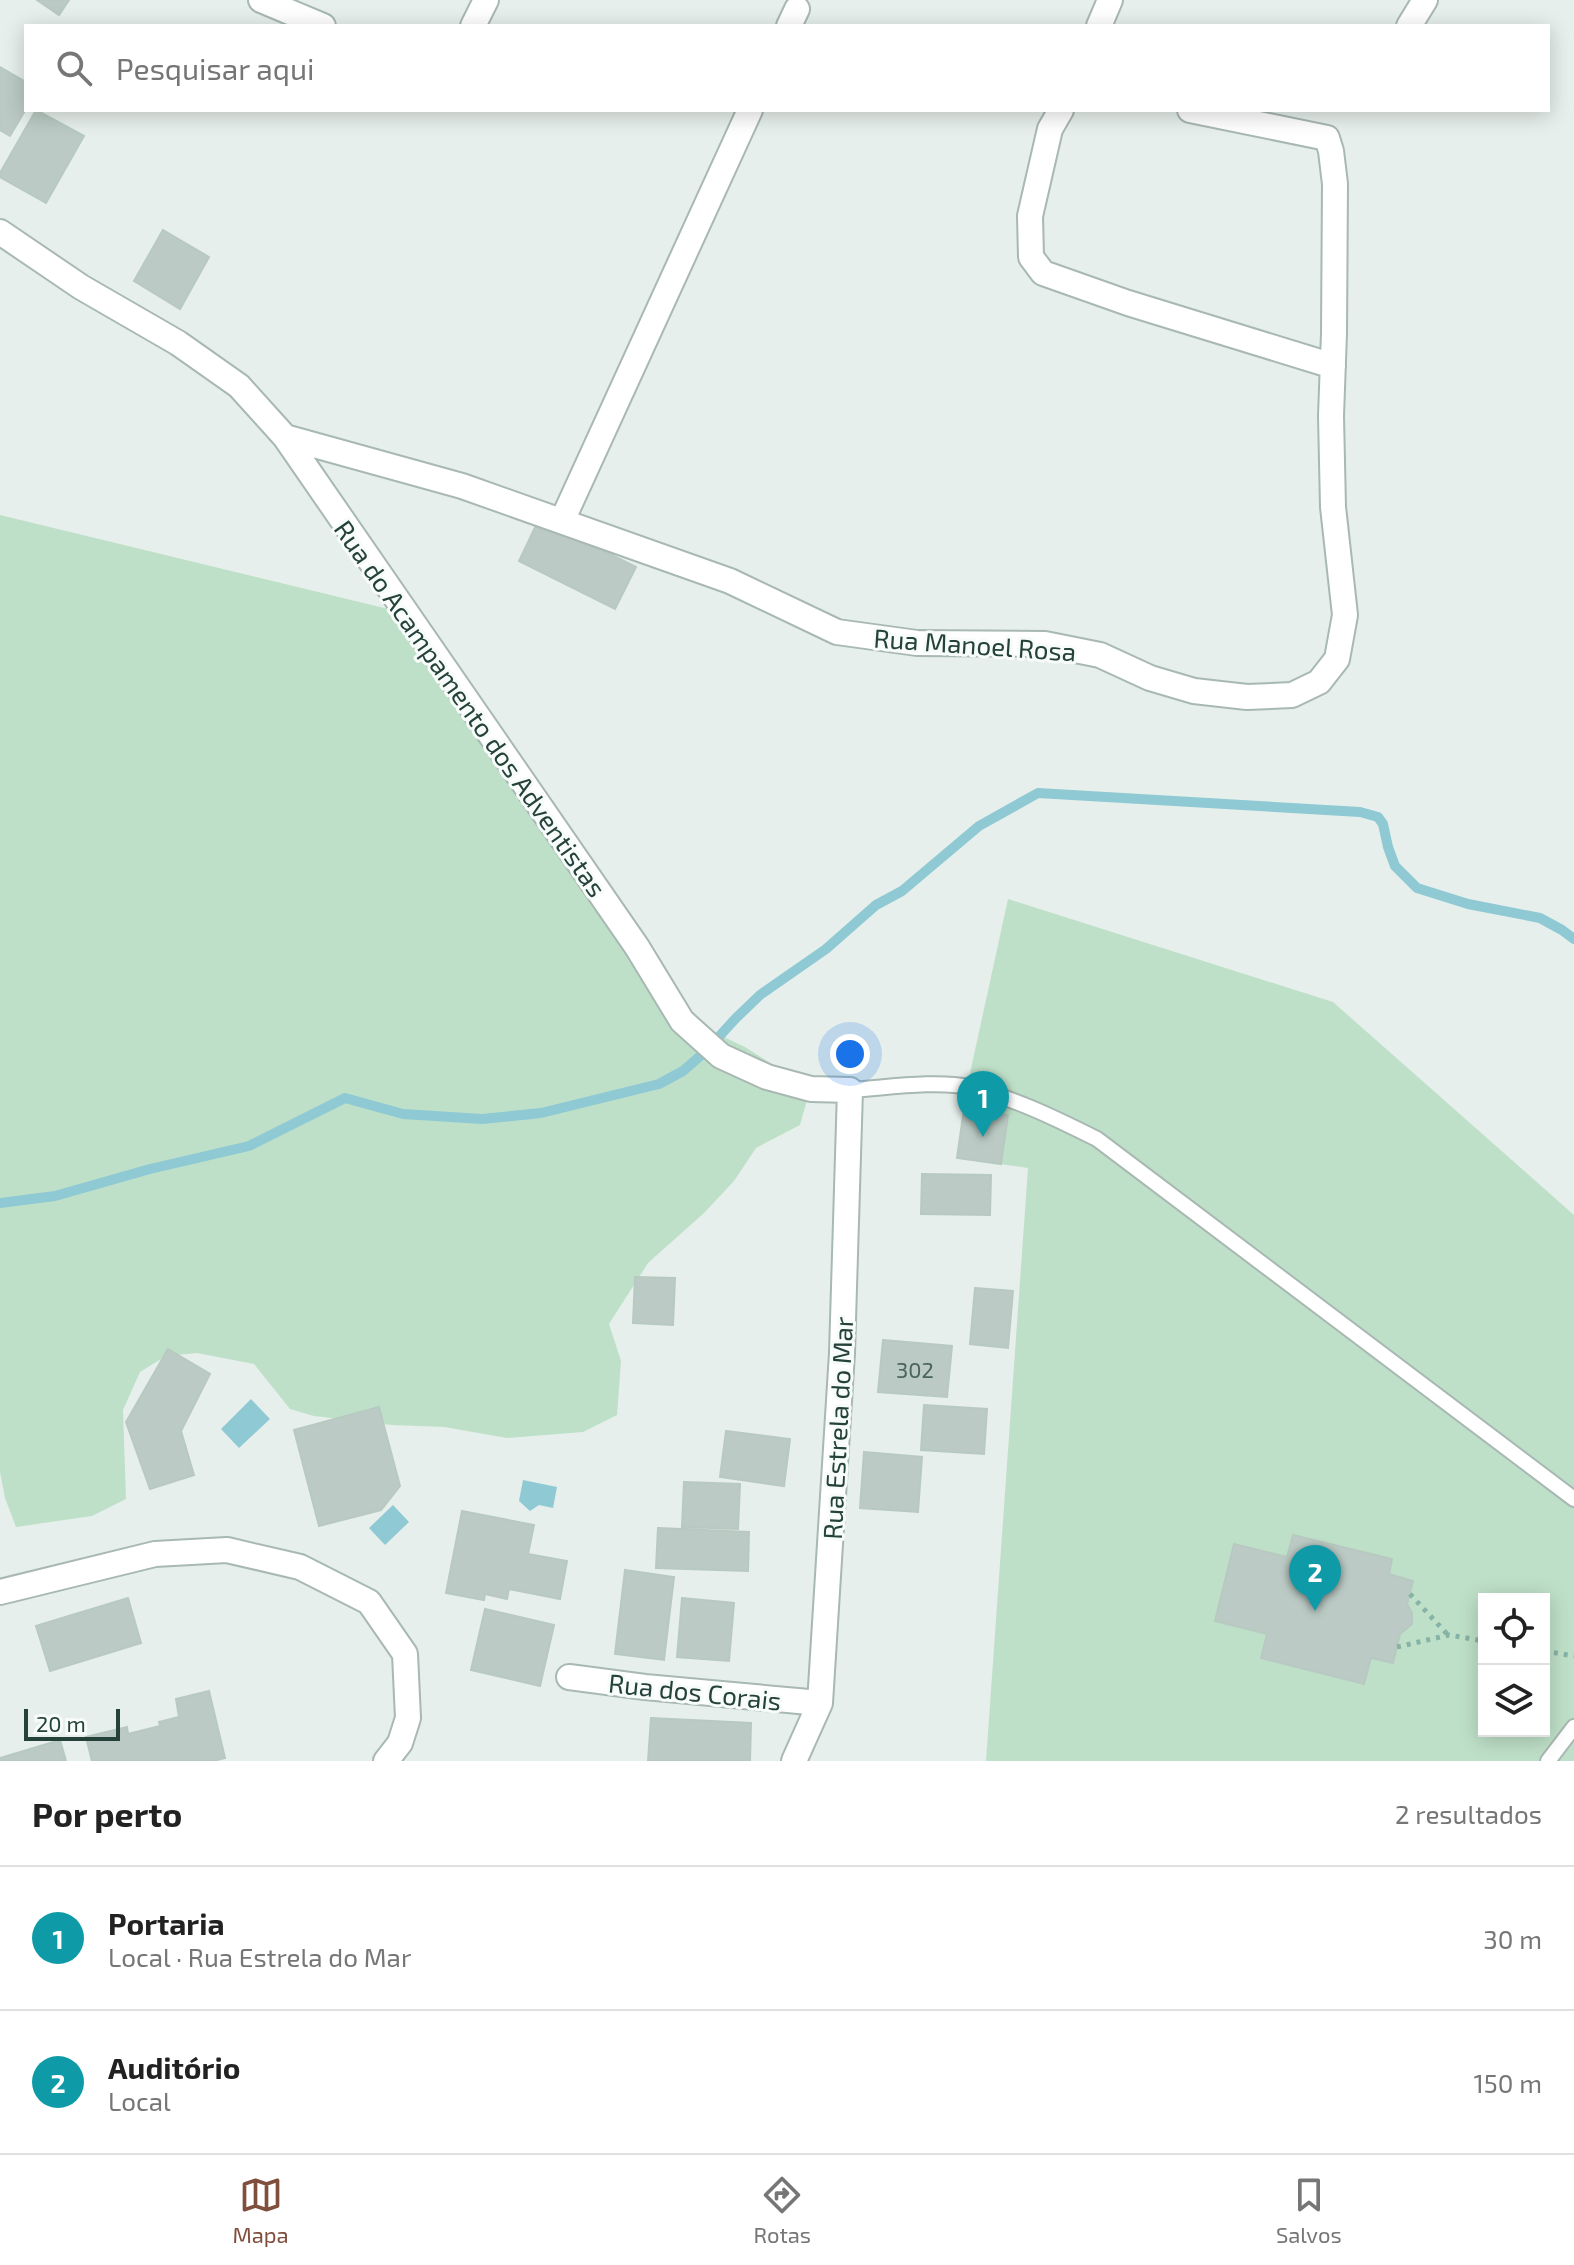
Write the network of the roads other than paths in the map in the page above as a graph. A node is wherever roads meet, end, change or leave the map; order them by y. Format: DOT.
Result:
graph roads {
  1 [pos="261,0"];
  2 [pos="486,0"];
  3 [pos="1110,0"];
  4 [pos="1425,0"];
  5 [pos="318,24"];
  6 [pos="474,24"];
  7 [pos="1100,24"];
  8 [pos="1410,24"];
  9 [pos="749,112"];
  10 [pos="1060,112"];
  11 [pos="1200,112"];
  12 [pos="0,232"];
  13 [pos="1333,366"];
  14 [pos="285,437"];
  15 [pos="562,521"];
  16 [pos="850,1090"];
  17 [pos="1573,1500"];
  18 [pos="0,1592"];
  19 [pos="569,1677"];
  20 [pos="820,1703"];
  21 [pos="1574,1727"];
  22 [pos="386,1761"];
  23 [pos="794,1761"];
  24 [pos="1548,1761"];
  1 -- 5 [label="street"];
  2 -- 6 [label="street"];
  3 -- 7 [label="street"];
  4 -- 8 [label="street"];
  9 -- 15 [label="street"];
  10 -- 13 [label="street"];
  11 -- 13 [label="street, Rua Manoel Rosa"];
  12 -- 14 [label="street, Rua do Acampamento dos Adventistas"];
  13 -- 15 [label="street, Rua Manoel Rosa"];
  14 -- 15 [label="street, Rua Manoel Rosa"];
  14 -- 16 [label="street, Rua do Acampamento dos Adventistas"];
  16 -- 17 [label="lane, Rua do Acampamento dos Adventistas"];
  16 -- 20 [label="street, Rua Estrela do Mar"];
  18 -- 22 [label="street"];
  19 -- 20 [label="street, Rua dos Corais"];
  20 -- 23 [label="street, Rua Estrela do Mar"];
  21 -- 24 [label="lane"];
}
